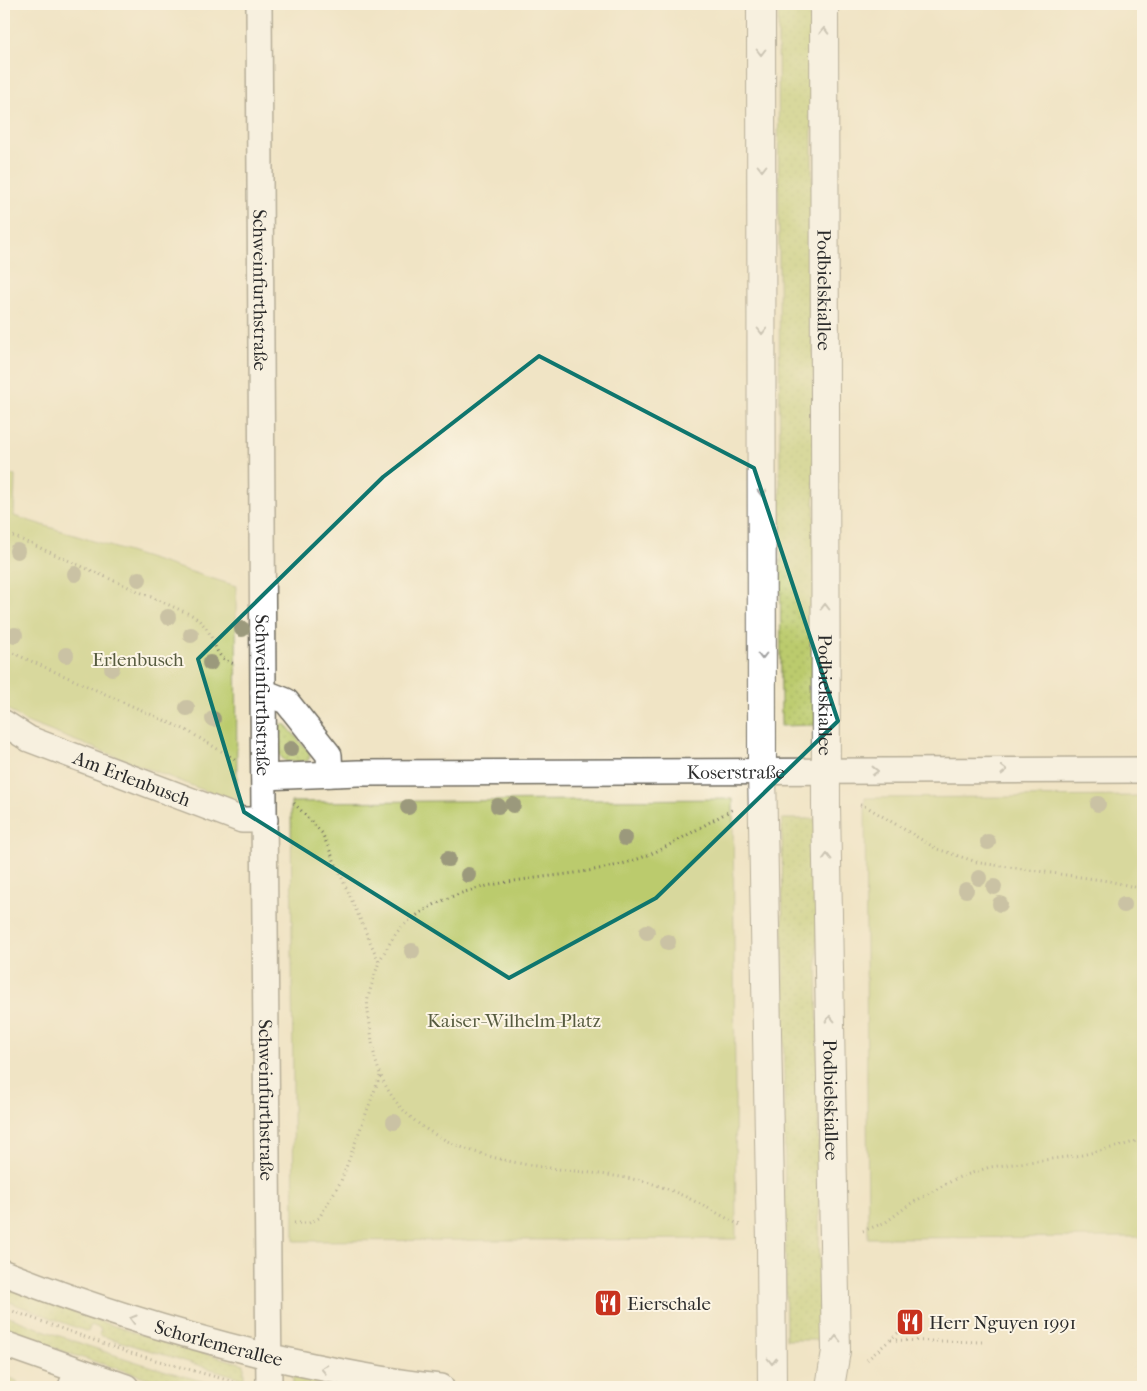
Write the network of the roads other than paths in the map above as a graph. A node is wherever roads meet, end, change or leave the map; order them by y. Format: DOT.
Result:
graph roads {
  1 [pos="259,4"];
  2 [pos="761,4"];
  3 [pos="824,4"];
  4 [pos="263,692"];
  5 [pos="4,723"];
  6 [pos="1143,770"];
  7 [pos="826,771"];
  8 [pos="762,772"];
  9 [pos="330,774"];
  10 [pos="264,777"];
  11 [pos="265,820"];
  12 [pos="4,1273"];
  13 [pos="4,1344"];
  14 [pos="269,1356"];
  15 [pos="68,1378"];
  16 [pos="126,1387"];
  17 [pos="269,1387"];
  18 [pos="442,1387"];
  19 [pos="772,1387"];
  20 [pos="830,1387"];
  1 -- 4 [label="street, Schweinfurthstraße"];
  2 -- 8 [label="street, one-way"];
  7 -- 3 [label="street, Podbielskiallee, one-way"];
  4 -- 9 [label="street"];
  4 -- 10 [label="street, Schweinfurthstraße"];
  5 -- 11 [label="street, Am Erlenbusch"];
  7 -- 6 [label="street, Koserstraße, one-way"];
  7 -- 8 [label="street, Koserstraße"];
  20 -- 7 [label="street, Podbielskiallee, one-way"];
  8 -- 9 [label="street, Koserstraße"];
  8 -- 19 [label="street, one-way"];
  9 -- 10 [label="street, Koserstraße"];
  10 -- 11 [label="street, Schweinfurthstraße"];
  11 -- 14 [label="street, Schweinfurthstraße"];
  14 -- 12 [label="street, Schorlemerallee, one-way"];
  13 -- 15 [label="street"];
  14 -- 17 [label="street, Schweinfurthstraße"];
  18 -- 14 [label="street, Schorlemerallee, one-way"];
  15 -- 16 [label="street"];
}
